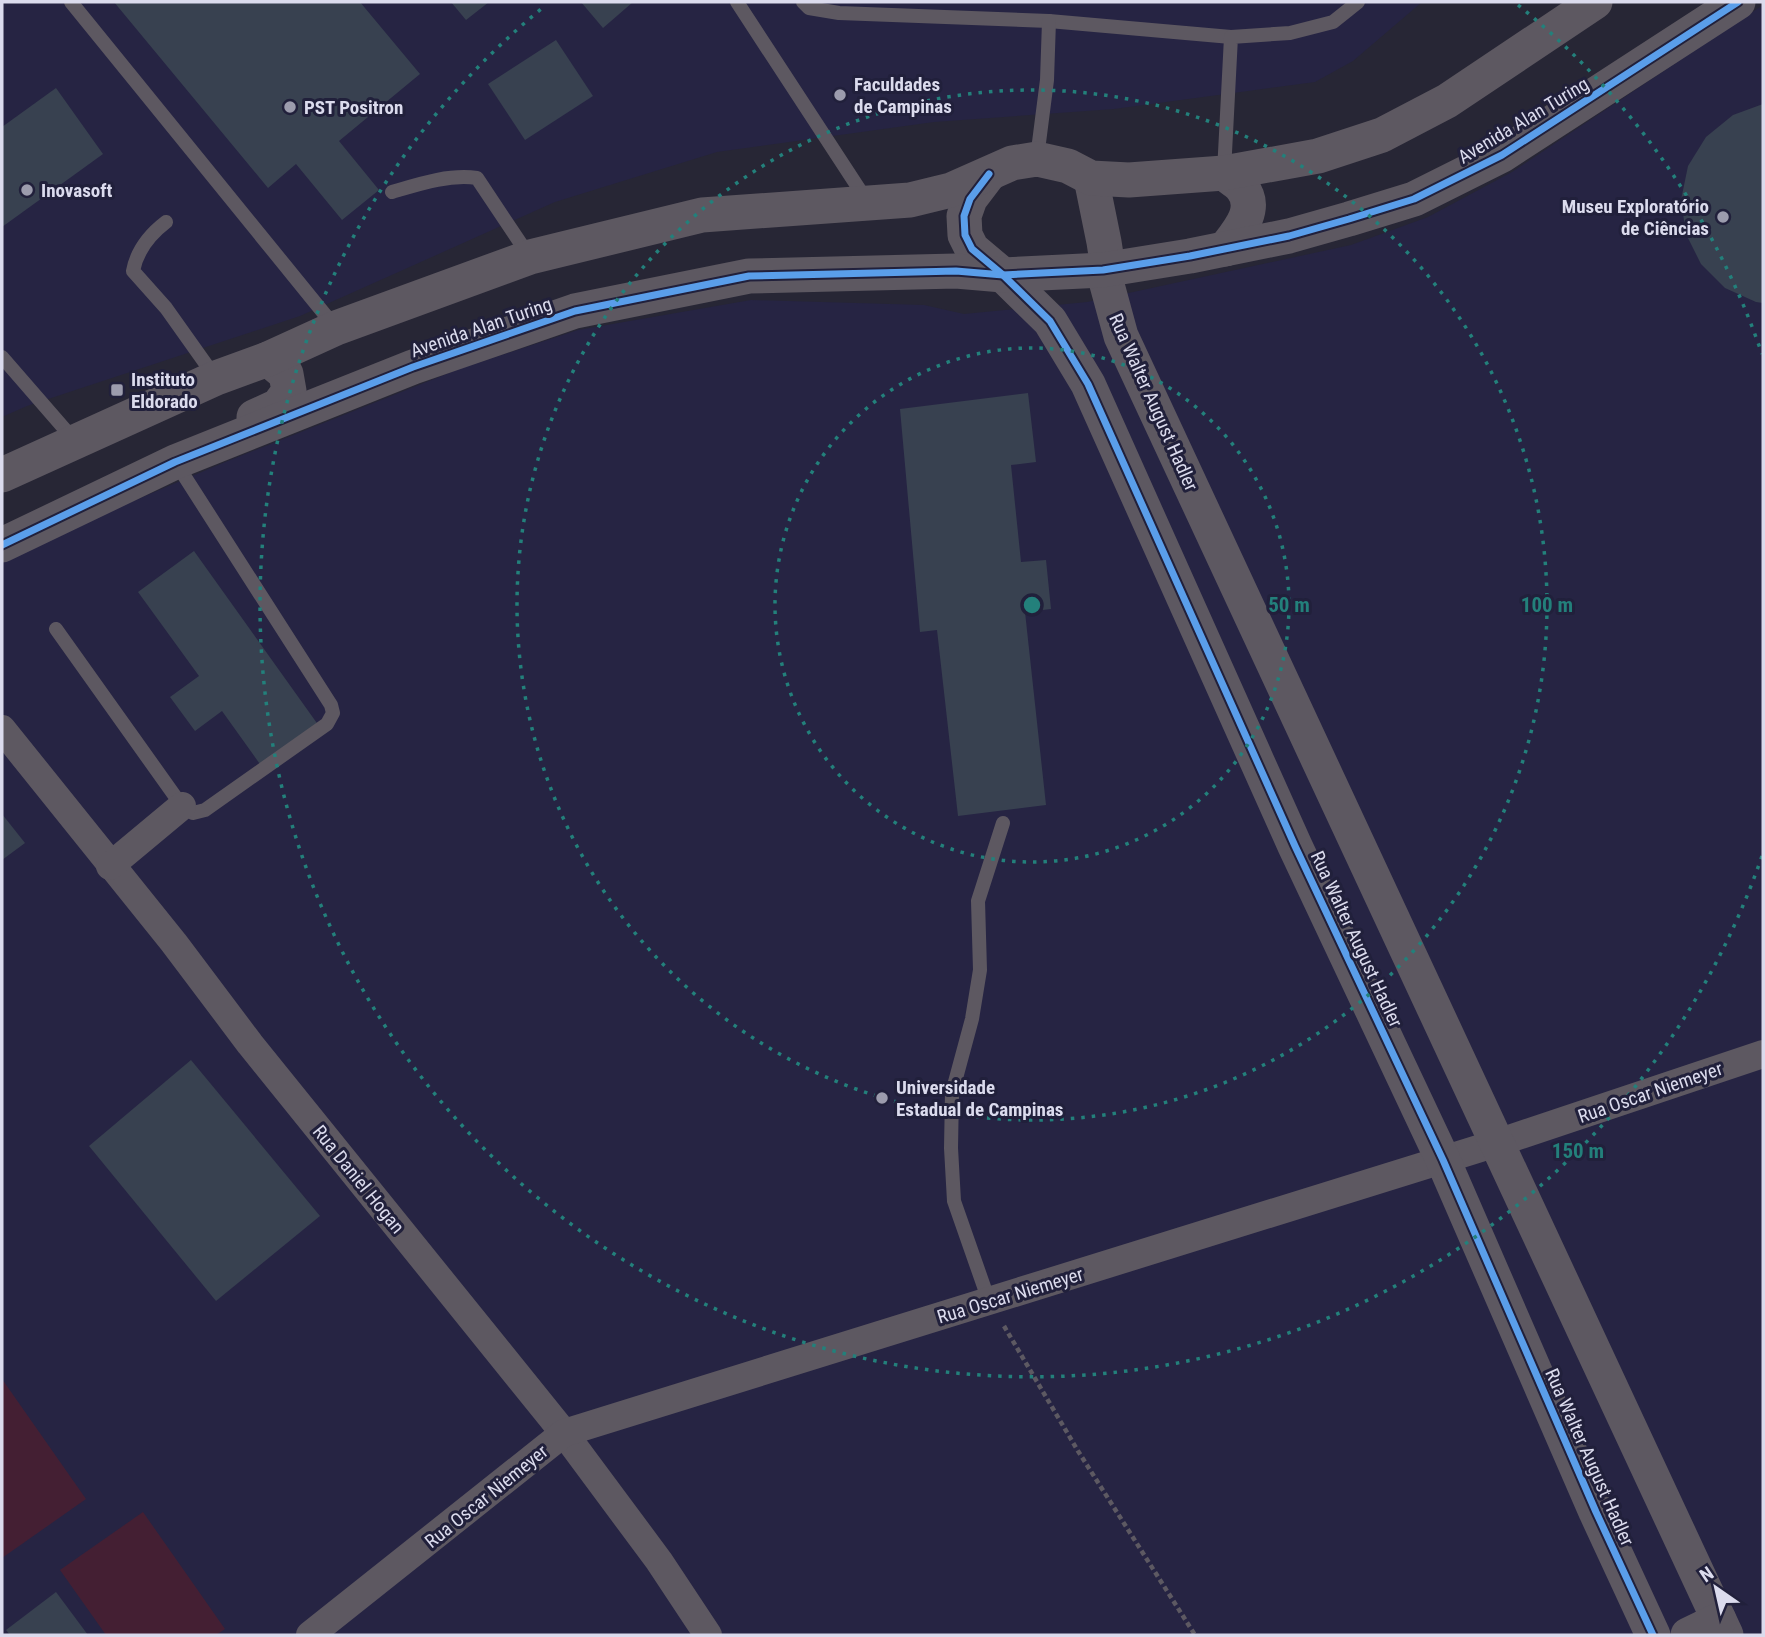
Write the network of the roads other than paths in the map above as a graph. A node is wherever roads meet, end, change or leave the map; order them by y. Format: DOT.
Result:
graph roads {
  1 [pos="72,2"];
  2 [pos="737,2"];
  3 [pos="803,2"];
  4 [pos="1358,2"];
  5 [pos="1595,2"];
  6 [pos="1738,2"];
  7 [pos="1049,21"];
  8 [pos="1231,37"];
  9 [pos="1037,159"];
  10 [pos="1224,173"];
  11 [pos="989,174"];
  12 [pos="1091,178"];
  13 [pos="392,192"];
  14 [pos="867,203"];
  15 [pos="166,222"];
  16 [pos="1225,249"];
  17 [pos="530,257"];
  18 [pos="1102,270"];
  19 [pos="1003,275"];
  20 [pos="336,328"];
  21 [pos="2,357"];
  22 [pos="268,359"];
  23 [pos="216,378"];
  24 [pos="75,442"];
  25 [pos="175,462"];
  26 [pos="2,475"];
  27 [pos="74,512"];
  28 [pos="2,545"];
  29 [pos="56,629"];
  30 [pos="1287,696"];
  31 [pos="1240,719"];
  32 [pos="2,729"];
  33 [pos="182,806"];
  34 [pos="1003,823"];
  35 [pos="110,866"];
  36 [pos="1763,1054"];
  37 [pos="1497,1143"];
  38 [pos="1443,1160"];
  39 [pos="989,1301"];
  40 [pos="564,1433"];
  41 [pos="1711,1630"];
  42 [pos="310,1635"];
  43 [pos="708,1635"];
  44 [pos="1653,1635"];
  1 -- 20 [label="lane"];
  2 -- 14 [label="lane"];
  3 -- 7 [label="lane"];
  4 -- 8 [label="lane"];
  5 -- 10 [label="street"];
  6 -- 16 [label="street, Avenida Alan Turing"];
  7 -- 8 [label="lane"];
  7 -- 9 [label="lane"];
  8 -- 10 [label="lane"];
  9 -- 11 [label="street"];
  9 -- 12 [label="street"];
  10 -- 12 [label="street"];
  10 -- 16 [label="street"];
  11 -- 14 [label="street"];
  11 -- 19 [label="street"];
  12 -- 18 [label="street"];
  13 -- 17 [label="lane"];
  14 -- 17 [label="street"];
  15 -- 23 [label="lane"];
  16 -- 18 [label="street, Avenida Alan Turing"];
  17 -- 20 [label="street"];
  18 -- 19 [label="street"];
  18 -- 30 [label="street, Rua Walter August Hadler"];
  19 -- 25 [label="street, Avenida Alan Turing"];
  19 -- 31 [label="street, Rua Walter August Hadler"];
  20 -- 22 [label="street"];
  21 -- 24 [label="lane"];
  22 -- 23 [label="street"];
  22 -- 27 [label="street"];
  23 -- 24 [label="street"];
  24 -- 26 [label="street"];
  25 -- 27 [label="street, Avenida Alan Turing"];
  25 -- 33 [label="lane"];
  27 -- 28 [label="street, Avenida Alan Turing"];
  29 -- 33 [label="lane"];
  30 -- 31 [label="street"];
  30 -- 37 [label="street, Rua Walter August Hadler"];
  31 -- 38 [label="street, Rua Walter August Hadler"];
  32 -- 35 [label="street, Rua Daniel Hogan"];
  33 -- 35 [label="street"];
  34 -- 39 [label="lane"];
  35 -- 40 [label="street, Rua Daniel Hogan"];
  36 -- 37 [label="street, Rua Oscar Niemeyer"];
  37 -- 38 [label="street, Rua Oscar Niemeyer"];
  37 -- 41 [label="street, Rua Walter August Hadler"];
  38 -- 39 [label="street, Rua Oscar Niemeyer"];
  38 -- 44 [label="street, Rua Walter August Hadler"];
  39 -- 40 [label="street, Rua Oscar Niemeyer"];
  40 -- 42 [label="street, Rua Oscar Niemeyer"];
  40 -- 43 [label="street, Rua Daniel Hogan"];
}
